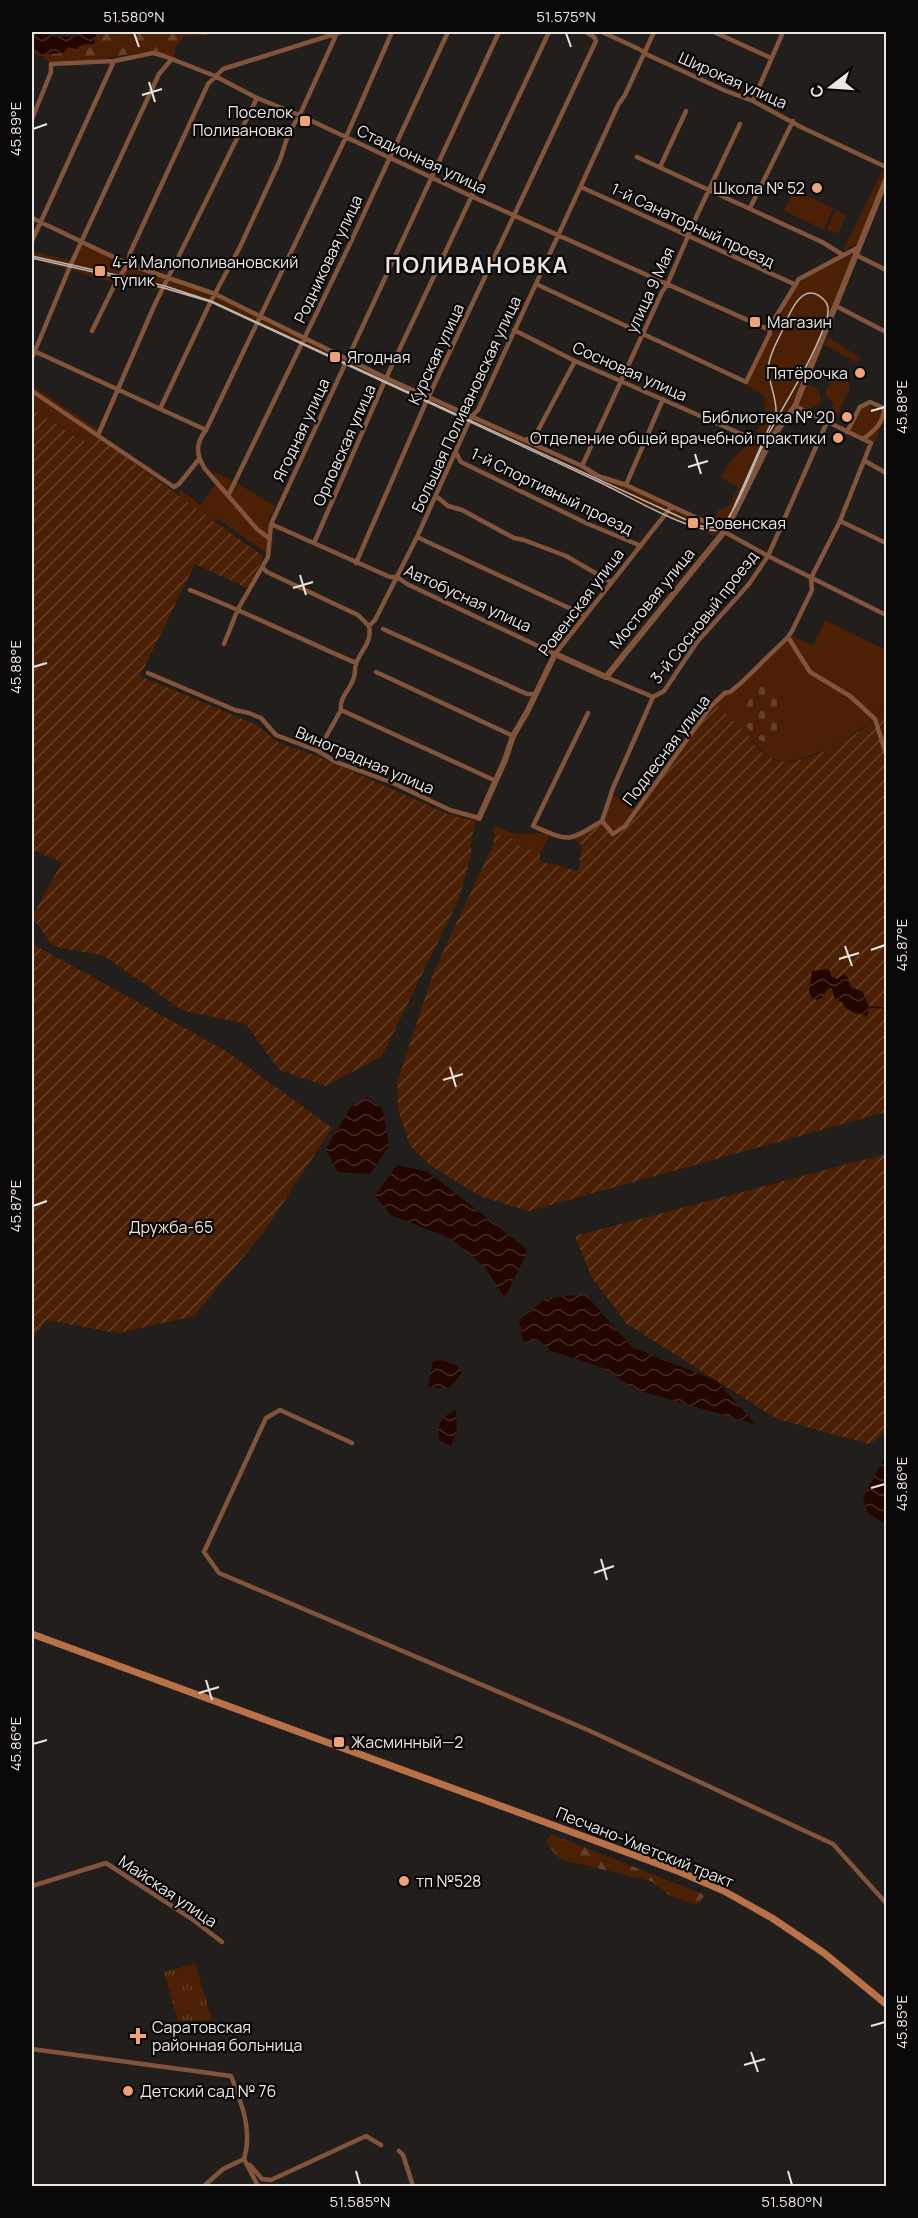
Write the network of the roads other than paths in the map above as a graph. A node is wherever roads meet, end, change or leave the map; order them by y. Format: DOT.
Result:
graph roads {
  1 [pos="339,32"];
  2 [pos="392,32"];
  3 [pos="448,32"];
  4 [pos="499,32"];
  5 [pos="549,32"];
  6 [pos="586,32"];
  7 [pos="602,32"];
  8 [pos="654,32"];
  9 [pos="714,32"];
  10 [pos="783,32"];
  11 [pos="644,52"];
  12 [pos="771,58"];
  13 [pos="171,60"];
  14 [pos="114,61"];
  15 [pos="215,76"];
  16 [pos="257,98"];
  17 [pos="753,101"];
  18 [pos="686,111"];
  19 [pos="299,115"];
  20 [pos="32,119"];
  21 [pos="792,121"];
  22 [pos="740,124"];
  23 [pos="346,137"];
  24 [pos="389,157"];
  25 [pos="637,157"];
  26 [pos="660,167"];
  27 [pos="886,167"];
  28 [pos="431,177"];
  29 [pos="886,180"];
  30 [pos="581,187"];
  31 [pos="709,190"];
  32 [pos="473,197"];
  33 [pos="750,208"];
  34 [pos="515,216"];
  35 [pos="32,218"];
  36 [pos="40,222"];
  37 [pos="560,235"];
  38 [pos="688,235"];
  39 [pos="32,241"];
  40 [pos="82,241"];
  41 [pos="859,247"];
  42 [pos="843,255"];
  43 [pos="856,255"];
  44 [pos="128,264"];
  45 [pos="886,270"];
  46 [pos="167,278"];
  47 [pos="536,284"];
  48 [pos="794,284"];
  49 [pos="667,285"];
  50 [pos="215,294"];
  51 [pos="836,306"];
  52 [pos="260,314"];
  53 [pos="771,325"];
  54 [pos="514,330"];
  55 [pos="92,331"];
  56 [pos="886,332"];
  57 [pos="643,334"];
  58 [pos="305,337"];
  59 [pos="33,350"];
  60 [pos="347,357"];
  61 [pos="32,358"];
  62 [pos="575,361"];
  63 [pos="387,378"];
  64 [pos="621,380"];
  65 [pos="118,388"];
  66 [pos="32,391"];
  67 [pos="429,396"];
  68 [pos="663,399"];
  69 [pos="795,406"];
  70 [pos="885,408"];
  71 [pos="160,409"];
  72 [pos="471,417"];
  73 [pos="827,422"];
  74 [pos="206,430"];
  75 [pos="847,432"];
  76 [pos="98,435"];
  77 [pos="771,439"];
  78 [pos="523,440"];
  79 [pos="862,440"];
  80 [pos="456,453"];
  81 [pos="199,459"];
  82 [pos="866,461"];
  83 [pos="582,466"];
  84 [pos="886,473"];
  85 [pos="626,485"];
  86 [pos="228,496"];
  87 [pos="436,496"];
  88 [pos="671,507"];
  89 [pos="840,520"];
  90 [pos="271,524"];
  91 [pos="723,533"];
  92 [pos="417,537"];
  93 [pos="270,539"];
  94 [pos="314,543"];
  95 [pos="886,543"];
  96 [pos="641,546"];
  97 [pos="768,556"];
  98 [pos="356,562"];
  99 [pos="263,568"];
  100 [pos="397,577"];
  101 [pos="811,578"];
  102 [pos="611,582"];
  103 [pos="190,590"];
  104 [pos="238,609"];
  105 [pos="585,615"];
  106 [pos="886,615"];
  107 [pos="369,626"];
  108 [pos="383,629"];
  109 [pos="788,637"];
  110 [pos="224,644"];
  111 [pos="555,654"];
  112 [pos="356,663"];
  113 [pos="376,672"];
  114 [pos="148,673"];
  115 [pos="606,677"];
  116 [pos="535,694"];
  117 [pos="653,697"];
  118 [pos="341,710"];
  119 [pos="588,713"];
  120 [pos="513,736"];
  121 [pos="318,751"];
  122 [pos="886,754"];
  123 [pos="496,781"];
  124 [pos="479,818"];
  125 [pos="602,821"];
  126 [pos="352,1443"];
  127 [pos="32,1634"];
  128 [pos="32,1886"];
  129 [pos="886,1903"];
  130 [pos="222,1942"];
  131 [pos="886,2004"];
  132 [pos="32,2049"];
  133 [pos="381,2145"];
  134 [pos="399,2151"];
  135 [pos="244,2159"];
  136 [pos="204,2187"];
  137 [pos="258,2187"];
  138 [pos="412,2187"];
  1 -- 15 [label="street"];
  1 -- 19 [label="street"];
  2 -- 23 [label="street"];
  3 -- 24 [label="street, Родниковая улица"];
  4 -- 28 [label="street, Ягодная улица"];
  5 -- 32 [label="street, Орловская улица"];
  6 -- 34 [label="street, Курская улица"];
  7 -- 11 [label="street, Широкая улица"];
  8 -- 11 [label="street, Большая Поливановская улица"];
  9 -- 12 [label="street"];
  10 -- 12 [label="street"];
  11 -- 17 [label="street, Широкая улица"];
  11 -- 30 [label="street, Большая Поливановская улица"];
  12 -- 17 [label="street"];
  13 -- 14 [label="street, Стадионная улица"];
  13 -- 15 [label="street, Стадионная улица"];
  13 -- 40 [label="street"];
  14 -- 20 [label="street, Стадионная улица"];
  14 -- 36 [label="street"];
  15 -- 16 [label="street, Стадионная улица"];
  15 -- 44 [label="street"];
  16 -- 19 [label="street, Стадионная улица"];
  16 -- 46 [label="street"];
  17 -- 21 [label="street, Широкая улица"];
  18 -- 26 [label="street"];
  19 -- 23 [label="street, Стадионная улица"];
  19 -- 50 [label="street"];
  21 -- 27 [label="street, Широкая улица"];
  21 -- 33 [label="street"];
  22 -- 31 [label="street, улица 9 Мая"];
  23 -- 24 [label="street, Стадионная улица"];
  23 -- 52 [label="street"];
  24 -- 28 [label="street, Стадионная улица"];
  24 -- 58 [label="street, Родниковая улица"];
  25 -- 26 [label="street"];
  26 -- 31 [label="street"];
  28 -- 32 [label="street, Стадионная улица"];
  28 -- 60 [label="street, Ягодная улица"];
  29 -- 41 [label="street, Мостовая улица"];
  30 -- 37 [label="street, Большая Поливановская улица"];
  30 -- 38 [label="street, 1-й Санаторный проезд"];
  31 -- 33 [label="street"];
  31 -- 38 [label="street, улица 9 Мая"];
  32 -- 34 [label="street, Стадионная улица"];
  32 -- 63 [label="street, Орловская улица"];
  33 -- 42 [label="street"];
  34 -- 37 [label="street, Стадионная улица"];
  34 -- 67 [label="street, Курская улица"];
  35 -- 36 [label="street"];
  36 -- 39 [label="street"];
  36 -- 40 [label="street"];
  37 -- 47 [label="street, Большая Поливановская улица"];
  37 -- 49 [label="street, Стадионная улица"];
  38 -- 48 [label="street, 1-й Санаторный проезд"];
  38 -- 49 [label="street, улица 9 Мая"];
  40 -- 44 [label="street"];
  40 -- 59 [label="street"];
  41 -- 42 [label="street"];
  41 -- 43 [label="street, Мостовая улица"];
  42 -- 48 [label="street"];
  43 -- 45 [label="street"];
  43 -- 51 [label="street, Мостовая улица"];
  44 -- 46 [label="street"];
  44 -- 55 [label="street"];
  46 -- 50 [label="street"];
  46 -- 65 [label="street"];
  47 -- 54 [label="street, Большая Поливановская улица"];
  47 -- 57 [label="street"];
  48 -- 53 [label="street"];
  49 -- 53 [label="street, Стадионная улица"];
  49 -- 57 [label="street, улица 9 Мая"];
  50 -- 52 [label="street"];
  50 -- 71 [label="street"];
  51 -- 56 [label="street"];
  51 -- 69 [label="street, Мостовая улица"];
  52 -- 58 [label="street"];
  52 -- 74 [label="street"];
  53 -- 57 [label="street"];
  54 -- 62 [label="street, Сосновая улица"];
  54 -- 72 [label="street, Большая Поливановская улица"];
  57 -- 64 [label="street, улица 9 Мая"];
  58 -- 60 [label="street"];
  58 -- 86 [label="street, Родниковая улица"];
  59 -- 61 [label="street"];
  59 -- 65 [label="street"];
  60 -- 63 [label="street"];
  60 -- 90 [label="street, Ягодная улица"];
  62 -- 64 [label="street, Сосновая улица"];
  62 -- 78 [label="street"];
  63 -- 67 [label="street"];
  63 -- 94 [label="street, Орловская улица"];
  64 -- 68 [label="street, Сосновая улица"];
  64 -- 83 [label="street, улица 9 Мая"];
  65 -- 71 [label="street"];
  65 -- 76 [label="street"];
  66 -- 76 [label="street"];
  67 -- 72 [label="street"];
  67 -- 98 [label="street, Курская улица"];
  68 -- 77 [label="street, Сосновая улица"];
  68 -- 85 [label="street"];
  69 -- 73 [label="street"];
  69 -- 77 [label="street, Мостовая улица"];
  70 -- 75 [label="street"];
  70 -- 79 [label="street"];
  71 -- 74 [label="street"];
  72 -- 78 [label="street"];
  72 -- 80 [label="street, Большая Поливановская улица"];
  73 -- 75 [label="street"];
  73 -- 97 [label="street, 3-й Сосновый проезд"];
  74 -- 81 [label="street"];
  75 -- 79 [label="street"];
  76 -- 81 [label="street"];
  77 -- 91 [label="street, Мостовая улица"];
  78 -- 83 [label="street"];
  79 -- 82 [label="street, Подлесная улица"];
  80 -- 87 [label="street, Большая Поливановская улица"];
  80 -- 96 [label="street, 1-й Спортивный проезд"];
  81 -- 86 [label="street"];
  82 -- 84 [label="street"];
  82 -- 89 [label="street, Подлесная улица"];
  83 -- 85 [label="street"];
  85 -- 88 [label="street"];
  86 -- 93 [label="street"];
  87 -- 92 [label="street, Большая Поливановская улица"];
  87 -- 102 [label="street"];
  88 -- 91 [label="street"];
  88 -- 96 [label="street, Ровенская улица"];
  89 -- 95 [label="street"];
  89 -- 101 [label="street, Подлесная улица"];
  90 -- 93 [label="street, Ягодная улица"];
  90 -- 94 [label="street, Автобусная улица"];
  91 -- 97 [label="street"];
  91 -- 115 [label="street, Мостовая улица"];
  92 -- 100 [label="street, Большая Поливановская улица"];
  92 -- 105 [label="street"];
  93 -- 99 [label="street, Ягодная улица"];
  94 -- 98 [label="street, Автобусная улица"];
  96 -- 102 [label="street, Ровенская улица"];
  97 -- 101 [label="street"];
  97 -- 117 [label="street, 3-й Сосновый проезд"];
  98 -- 100 [label="street, Автобусная улица"];
  99 -- 104 [label="street, Ягодная улица"];
  99 -- 107 [label="street"];
  100 -- 107 [label="street, Большая Поливановская улица"];
  100 -- 111 [label="street, Автобусная улица"];
  101 -- 106 [label="street"];
  101 -- 109 [label="street, Подлесная улица"];
  102 -- 105 [label="street, Ровенская улица"];
  103 -- 104 [label="street"];
  104 -- 110 [label="street, Ягодная улица"];
  104 -- 112 [label="street"];
  105 -- 111 [label="street, Ровенская улица"];
  107 -- 112 [label="street, Большая Поливановская улица"];
  108 -- 116 [label="street"];
  109 -- 122 [label="street"];
  109 -- 125 [label="street, Подлесная улица"];
  111 -- 115 [label="street, Автобусная улица"];
  111 -- 116 [label="street, Ровенская улица"];
  112 -- 118 [label="street, Большая Поливановская улица"];
  113 -- 120 [label="street"];
  114 -- 121 [label="street, Виноградная улица"];
  115 -- 117 [label="street, Автобусная улица"];
  116 -- 120 [label="street, Ровенская улица"];
  117 -- 125 [label="street, 3-й Сосновый проезд"];
  118 -- 121 [label="street, Большая Поливановская улица"];
  118 -- 123 [label="street"];
  119 -- 125 [label="street"];
  120 -- 123 [label="street, Ровенская улица"];
  121 -- 124 [label="street, Виноградная улица"];
  123 -- 124 [label="street, Ровенская улица"];
  126 -- 129 [label="street"];
  127 -- 131 [label="main road, Песчано-Уметский тракт"];
  128 -- 130 [label="street, Майская улица"];
  132 -- 135 [label="street"];
  133 -- 135 [label="street"];
  134 -- 138 [label="street"];
  135 -- 136 [label="street"];
  135 -- 137 [label="street"];
}
